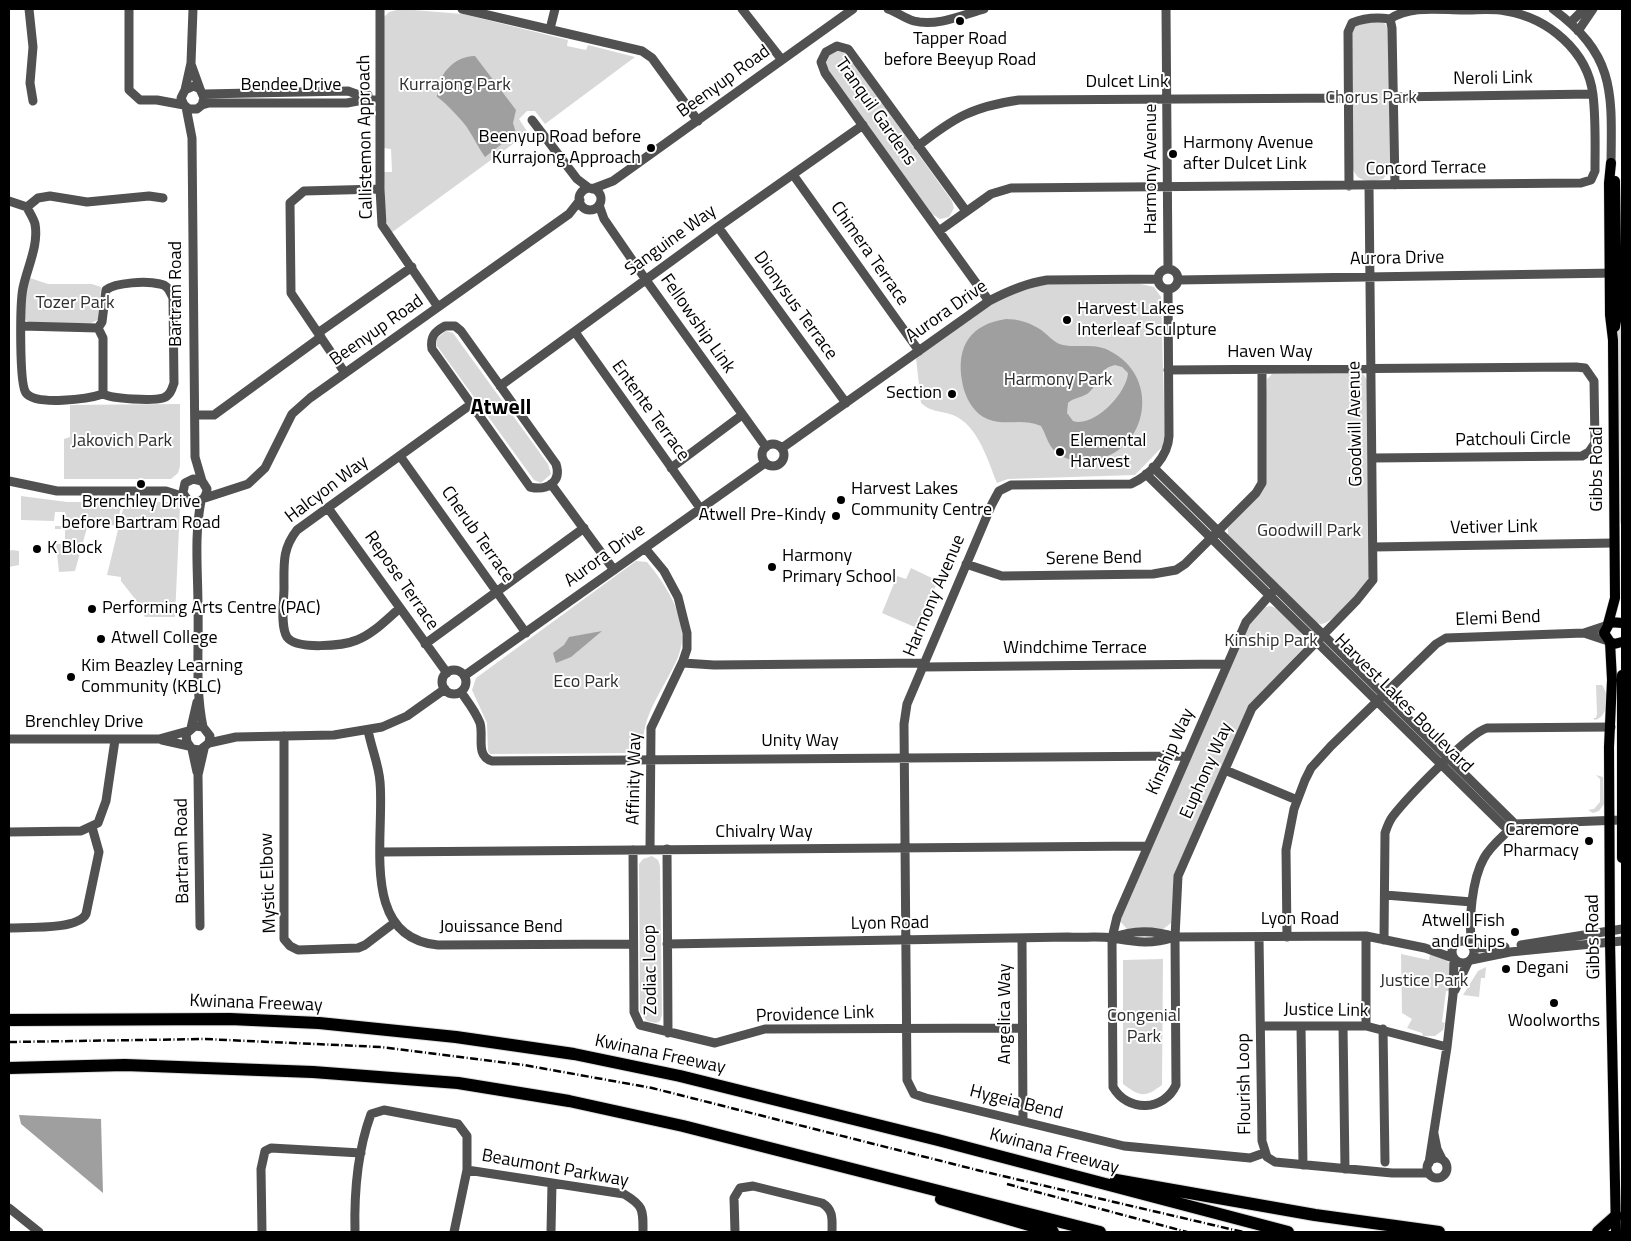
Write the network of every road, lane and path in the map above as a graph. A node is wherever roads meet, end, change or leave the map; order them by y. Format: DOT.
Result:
graph roads {
  1 [pos="30,9"];
  2 [pos="128,9"];
  3 [pos="193,9"];
  4 [pos="380,9"];
  5 [pos="463,9"];
  6 [pos="555,9"];
  7 [pos="742,9"];
  8 [pos="853,9"];
  9 [pos="890,9"];
  10 [pos="984,9"];
  11 [pos="1166,9"];
  12 [pos="1552,9"];
  13 [pos="1584,9"];
  14 [pos="1593,9"];
  15 [pos="1390,20"];
  16 [pos="1571,22"];
  17 [pos="550,29"];
  18 [pos="1578,30"];
  19 [pos="782,60"];
  20 [pos="191,63"];
  21 [pos="184,91"];
  22 [pos="202,92"];
  23 [pos="1594,94"];
  24 [pos="1393,96"];
  25 [pos="379,97"];
  26 [pos="1168,98"];
  27 [pos="1348,98"];
  28 [pos="157,100"];
  29 [pos="33,101"];
  30 [pos="185,106"];
  31 [pos="201,106"];
  32 [pos="532,120"];
  33 [pos="698,121"];
  34 [pos="863,126"];
  35 [pos="192,131"];
  36 [pos="918,146"];
  37 [pos="1611,163"];
  38 [pos="794,176"];
  39 [pos="577,179"];
  40 [pos="613,181"];
  41 [pos="1395,185"];
  42 [pos="1349,186"];
  43 [pos="1369,186"];
  44 [pos="1167,187"];
  45 [pos="380,189"];
  46 [pos="591,189"];
  47 [pos="580,197"];
  48 [pos="163,198"];
  49 [pos="9,201"];
  50 [pos="594,206"];
  51 [pos="27,207"];
  52 [pos="966,211"];
  53 [pos="569,214"];
  54 [pos="718,227"];
  55 [pos="1616,230"];
  56 [pos="939,231"];
  57 [pos="412,267"];
  58 [pos="1168,268"];
  59 [pos="1613,273"];
  60 [pos="1371,275"];
  61 [pos="1158,279"];
  62 [pos="646,280"];
  63 [pos="1178,280"];
  64 [pos="1168,289"];
  65 [pos="989,301"];
  66 [pos="438,307"];
  67 [pos="22,326"];
  68 [pos="98,328"];
  69 [pos="574,332"];
  70 [pos="320,335"];
  71 [pos="919,351"];
  72 [pos="1372,369"];
  73 [pos="1168,370"];
  74 [pos="1262,370"];
  75 [pos="345,373"];
  76 [pos="500,386"];
  77 [pos="103,394"];
  78 [pos="846,403"];
  79 [pos="470,405"];
  80 [pos="195,415"];
  81 [pos="742,415"];
  82 [pos="766,447"];
  83 [pos="782,448"];
  84 [pos="195,456"];
  85 [pos="400,456"];
  86 [pos="1373,458"];
  87 [pos="765,463"];
  88 [pos="1153,467"];
  89 [pos="671,468"];
  90 [pos="1146,474"];
  91 [pos="9,481"];
  92 [pos="187,482"];
  93 [pos="204,482"];
  94 [pos="551,484"];
  95 [pos="225,490"];
  96 [pos="166,491"];
  97 [pos="186,498"];
  98 [pos="203,499"];
  99 [pos="328,508"];
  100 [pos="700,508"];
  101 [pos="196,526"];
  102 [pos="584,528"];
  103 [pos="1215,534"];
  104 [pos="1614,543"];
  105 [pos="1374,546"];
  106 [pos="645,548"];
  107 [pos="966,564"];
  108 [pos="614,570"];
  109 [pos="1273,591"];
  110 [pos="497,592"];
  111 [pos="1615,598"];
  112 [pos="400,608"];
  113 [pos="1622,623"];
  114 [pos="1608,624"];
  115 [pos="526,633"];
  116 [pos="1584,633"];
  117 [pos="1320,637"];
  118 [pos="1609,642"];
  119 [pos="1622,642"];
  120 [pos="425,644"];
  121 [pos="683,663"];
  122 [pos="1227,664"];
  123 [pos="924,665"];
  124 [pos="447,673"];
  125 [pos="1622,675"];
  126 [pos="464,676"];
  127 [pos="445,690"];
  128 [pos="461,692"];
  129 [pos="1381,698"];
  130 [pos="198,699"];
  131 [pos="1611,727"];
  132 [pos="190,729"];
  133 [pos="206,729"];
  134 [pos="368,730"];
  135 [pos="284,736"];
  136 [pos="236,737"];
  137 [pos="9,739"];
  138 [pos="159,739"];
  139 [pos="115,740"];
  140 [pos="206,746"];
  141 [pos="190,747"];
  142 [pos="1622,751"];
  143 [pos="1187,756"];
  144 [pos="904,759"];
  145 [pos="649,760"];
  146 [pos="1446,762"];
  147 [pos="1225,770"];
  148 [pos="198,775"];
  149 [pos="1297,800"];
  150 [pos="1621,820"];
  151 [pos="1609,821"];
  152 [pos="92,827"];
  153 [pos="1512,828"];
  154 [pos="9,832"];
  155 [pos="1147,846"];
  156 [pos="904,848"];
  157 [pos="633,850"];
  158 [pos="650,850"];
  159 [pos="666,850"];
  160 [pos="382,852"];
  161 [pos="1622,858"];
  162 [pos="1385,895"];
  163 [pos="1472,902"];
  164 [pos="1470,915"];
  165 [pos="394,923"];
  166 [pos="200,926"];
  167 [pos="9,928"];
  168 [pos="1622,930"];
  169 [pos="1610,931"];
  170 [pos="1366,936"];
  171 [pos="1174,937"];
  172 [pos="1259,937"];
  173 [pos="1287,937"];
  174 [pos="1022,938"];
  175 [pos="1112,938"];
  176 [pos="905,940"];
  177 [pos="1384,940"];
  178 [pos="1622,941"];
  179 [pos="1610,942"];
  180 [pos="633,944"];
  181 [pos="667,944"];
  182 [pos="1456,944"];
  183 [pos="1472,947"];
  184 [pos="1425,948"];
  185 [pos="1454,959"];
  186 [pos="1469,961"];
  187 [pos="1453,995"];
  188 [pos="9,1020"];
  189 [pos="1261,1026"];
  190 [pos="1301,1026"];
  191 [pos="1343,1026"];
  192 [pos="1366,1026"];
  193 [pos="1022,1028"];
  194 [pos="906,1029"];
  195 [pos="1383,1029"];
  196 [pos="668,1033"];
  197 [pos="1447,1047"];
  198 [pos="9,1068"];
  199 [pos="1023,1121"];
  200 [pos="1433,1132"];
  201 [pos="360,1153"];
  202 [pos="1264,1153"];
  203 [pos="1442,1159"];
  204 [pos="1384,1162"];
  205 [pos="1429,1163"];
  206 [pos="1303,1165"];
  207 [pos="1344,1169"];
  208 [pos="467,1170"];
  209 [pos="1428,1172"];
  210 [pos="1081,1176"];
  211 [pos="885,1177"];
  212 [pos="552,1183"];
  213 [pos="10,1212"];
  214 [pos="1616,1216"];
  215 [pos="39,1232"];
  216 [pos="262,1232"];
  217 [pos="355,1232"];
  218 [pos="454,1232"];
  219 [pos="551,1232"];
  220 [pos="643,1232"];
  221 [pos="735,1232"];
  222 [pos="832,1232"];
  223 [pos="1053,1232"];
  224 [pos="1100,1232"];
  225 [pos="1288,1232"];
  226 [pos="1439,1232"];
  227 [pos="1598,1232"];
  228 [pos="1616,1232"];
  1 -- 29 [label="street"];
  2 -- 28 [label="street"];
  3 -- 20 [label="street"];
  4 -- 25 [label="street, Callistemon Approach"];
  5 -- 17 [label="street"];
  6 -- 17 [label="street"];
  7 -- 19 [label="street"];
  8 -- 19 [label="street, Beenyup Road"];
  9 -- 10 [label="street"];
  11 -- 26 [label="street, Harmony Avenue"];
  12 -- 16 [label="street, Gibbs Road"];
  13 -- 16 [label="street"];
  14 -- 18 [label="street"];
  15 -- 23 [label="street, Concord Terrace"];
  15 -- 24 [label="street"];
  15 -- 27 [label="street"];
  16 -- 18 [label="street, Gibbs Road"];
  17 -- 33 [label="street"];
  18 -- 37 [label="street, Gibbs Road"];
  19 -- 33 [label="street, Beenyup Road"];
  20 -- 21 [label="street"];
  20 -- 22 [label="street"];
  21 -- 22 [label="street"];
  21 -- 28 [label="street"];
  21 -- 30 [label="street"];
  22 -- 25 [label="street, Bendee Drive"];
  22 -- 31 [label="street"];
  23 -- 24 [label="street, Neroli Link"];
  23 -- 41 [label="street, Concord Terrace"];
  24 -- 41 [label="street"];
  25 -- 31 [label="street, Bendee Drive"];
  25 -- 45 [label="street, Callistemon Approach"];
  26 -- 27 [label="street, Dulcet Link"];
  26 -- 36 [label="street, Dulcet Link"];
  26 -- 44 [label="street, Harmony Avenue"];
  27 -- 42 [label="street"];
  28 -- 30 [label="street"];
  30 -- 31 [label="street"];
  30 -- 35 [label="street, Bartram Road"];
  31 -- 35 [label="street, Bartram Road"];
  32 -- 39 [label="street"];
  33 -- 40 [label="street, Beenyup Road"];
  34 -- 36 [label="street, Tranquil Gardens"];
  34 -- 38 [label="street, Sanguine Way"];
  34 -- 56 [label="street, Tranquil Gardens"];
  35 -- 80 [label="street, Bartram Road"];
  36 -- 52 [label="street, Tranquil Gardens"];
  37 -- 55 [label="main road, Gibbs Road"];
  38 -- 54 [label="street, Sanguine Way"];
  38 -- 71 [label="street, Chimera Terrace"];
  39 -- 46 [label="street"];
  39 -- 47 [label="street"];
  40 -- 46 [label="street, Beenyup Road"];
  40 -- 50 [label="street, Beenyup Road"];
  41 -- 43 [label="street, Concord Terrace"];
  42 -- 43 [label="street, Concord Terrace"];
  42 -- 44 [label="street, Concord Terrace"];
  43 -- 60 [label="street, Goodwill Avenue"];
  44 -- 52 [label="street, Concord Terrace"];
  44 -- 58 [label="street, Harmony Avenue"];
  45 -- 57 [label="street, Callistemon Approach"];
  45 -- 70 [label="street"];
  46 -- 47 [label="street, Beenyup Road"];
  46 -- 50 [label="street"];
  47 -- 50 [label="street"];
  47 -- 53 [label="street, Beenyup Road"];
  48 -- 51 [label="street"];
  49 -- 51 [label="street"];
  50 -- 53 [label="street, Beenyup Road"];
  50 -- 62 [label="street, Fellowship Link"];
  51 -- 67 [label="street"];
  52 -- 56 [label="street, Concord Terrace"];
  53 -- 66 [label="street, Beenyup Road"];
  54 -- 62 [label="street, Sanguine Way"];
  54 -- 78 [label="street, Dionysus Terrace"];
  55 -- 59 [label="main road, Gibbs Road"];
  56 -- 65 [label="street, Tranquil Gardens"];
  57 -- 66 [label="street, Callistemon Approach"];
  57 -- 70 [label="street"];
  58 -- 61 [label="street"];
  58 -- 63 [label="street"];
  59 -- 60 [label="street, Aurora Drive"];
  59 -- 104 [label="main road, Gibbs Road"];
  60 -- 63 [label="street, Aurora Drive"];
  60 -- 72 [label="street, Goodwill Avenue"];
  61 -- 64 [label="street"];
  61 -- 65 [label="street, Aurora Drive"];
  62 -- 69 [label="street, Sanguine Way"];
  62 -- 81 [label="street, Fellowship Link"];
  63 -- 64 [label="street"];
  64 -- 73 [label="street, Harmony Avenue"];
  65 -- 71 [label="street, Aurora Drive"];
  66 -- 75 [label="street, Beenyup Road"];
  67 -- 68 [label="street"];
  67 -- 77 [label="street"];
  68 -- 77 [label="street"];
  68 -- 77 [label="street"];
  69 -- 76 [label="street, Sanguine Way"];
  69 -- 89 [label="street, Entente Terrace"];
  70 -- 75 [label="street"];
  70 -- 80 [label="street"];
  71 -- 78 [label="street, Aurora Drive"];
  72 -- 74 [label="street, Haven Way"];
  72 -- 86 [label="street, Goodwill Avenue"];
  72 -- 86 [label="street, Patchouli Circle"];
  73 -- 74 [label="street, Haven Way"];
  73 -- 88 [label="street, Harmony Avenue"];
  74 -- 103 [label="street, Serene Bend"];
  75 -- 95 [label="street, Beenyup Road"];
  76 -- 79 [label="street"];
  76 -- 94 [label="street"];
  78 -- 83 [label="street, Aurora Drive"];
  79 -- 85 [label="street, Halcyon Way"];
  79 -- 94 [label="street"];
  80 -- 84 [label="street, Bartram Road"];
  81 -- 82 [label="street, Fellowship Link"];
  81 -- 89 [label="street"];
  82 -- 83 [label="street"];
  82 -- 87 [label="street"];
  83 -- 87 [label="street"];
  84 -- 92 [label="street, Bartram Road"];
  84 -- 93 [label="street, Bartram Road"];
  85 -- 99 [label="street, Halcyon Way"];
  85 -- 110 [label="street, Cherub Terrace"];
  86 -- 105 [label="street, Goodwill Avenue"];
  87 -- 100 [label="street, Aurora Drive"];
  88 -- 90 [label="street, Harmony Avenue"];
  88 -- 103 [label="street, Harvest Lakes Boulevard"];
  89 -- 100 [label="street, Entente Terrace"];
  90 -- 103 [label="street, Harvest Lakes Boulevard"];
  90 -- 107 [label="street, Harmony Avenue"];
  91 -- 96 [label="street"];
  92 -- 93 [label="street"];
  92 -- 96 [label="street"];
  92 -- 97 [label="street"];
  93 -- 95 [label="street"];
  93 -- 98 [label="street"];
  94 -- 102 [label="street"];
  95 -- 98 [label="street, Beenyup Road"];
  96 -- 97 [label="street"];
  97 -- 98 [label="street"];
  97 -- 101 [label="street"];
  98 -- 101 [label="street"];
  99 -- 112 [label="street, Repose Terrace"];
  99 -- 112 [label="street, Halcyon Way"];
  100 -- 106 [label="street, Aurora Drive"];
  101 -- 130 [label="street"];
  102 -- 108 [label="street"];
  102 -- 110 [label="street"];
  103 -- 107 [label="street, Serene Bend"];
  103 -- 109 [label="street, Harvest Lakes Boulevard"];
  104 -- 105 [label="street, Vetiver Link"];
  104 -- 111 [label="main road, Gibbs Road"];
  105 -- 117 [label="street, Goodwill Avenue"];
  106 -- 108 [label="street, Aurora Drive"];
  106 -- 121 [label="street, Affinity Way"];
  107 -- 123 [label="street, Harmony Avenue"];
  108 -- 115 [label="street, Aurora Drive"];
  109 -- 117 [label="street, Harvest Lakes Boulevard"];
  109 -- 122 [label="street, Kinship Way"];
  110 -- 115 [label="street, Cherub Terrace"];
  110 -- 120 [label="street"];
  111 -- 113 [label="main road, Gibbs Road"];
  111 -- 114 [label="main road, Gibbs Road"];
  112 -- 120 [label="street, Repose Terrace"];
  113 -- 114 [label="main road"];
  114 -- 116 [label="street, Elemi Bend"];
  114 -- 118 [label="main road, Gibbs Road"];
  115 -- 126 [label="street, Aurora Drive"];
  116 -- 118 [label="street, Elemi Bend"];
  116 -- 129 [label="street, Elemi Bend"];
  117 -- 129 [label="street, Harvest Lakes Boulevard"];
  117 -- 147 [label="street, Euphony Way"];
  118 -- 119 [label="main road"];
  118 -- 131 [label="main road, Gibbs Road"];
  120 -- 124 [label="street, Repose Terrace"];
  121 -- 123 [label="street, Windchime Terrace"];
  121 -- 145 [label="street, Affinity Way"];
  122 -- 123 [label="street, Windchime Terrace"];
  122 -- 143 [label="street, Kinship Way"];
  123 -- 144 [label="street, Harmony Avenue"];
  124 -- 126 [label="street"];
  124 -- 127 [label="street"];
  125 -- 142 [label="main road"];
  126 -- 128 [label="street"];
  127 -- 128 [label="street"];
  127 -- 134 [label="street"];
  128 -- 145 [label="street, Unity Way"];
  129 -- 146 [label="street, Harvest Lakes Boulevard"];
  129 -- 149 [label="street, Elemi Bend"];
  130 -- 132 [label="street"];
  130 -- 133 [label="street"];
  131 -- 146 [label="street"];
  131 -- 151 [label="main road, Gibbs Road"];
  132 -- 133 [label="street, Brenchley Drive"];
  132 -- 138 [label="street, Brenchley Drive"];
  132 -- 141 [label="street, Bartram Road"];
  133 -- 136 [label="street"];
  133 -- 140 [label="street, Bartram Road"];
  134 -- 135 [label="street"];
  134 -- 160 [label="street, Jouissance Bend"];
  135 -- 136 [label="street"];
  135 -- 165 [label="street, Mystic Elbow"];
  136 -- 140 [label="street"];
  137 -- 139 [label="street, Brenchley Drive"];
  138 -- 139 [label="street, Brenchley Drive"];
  138 -- 141 [label="street, Brenchley Drive"];
  139 -- 152 [label="street"];
  140 -- 141 [label="street, Brenchley Drive"];
  140 -- 148 [label="street, Bartram Road"];
  141 -- 148 [label="street, Bartram Road"];
  142 -- 150 [label="main road"];
  143 -- 144 [label="street, Unity Way"];
  143 -- 155 [label="street, Kinship Way"];
  144 -- 145 [label="street, Unity Way"];
  144 -- 156 [label="street, Harmony Avenue"];
  145 -- 158 [label="street, Affinity Way"];
  146 -- 153 [label="street, Harvest Lakes Boulevard"];
  146 -- 162 [label="street"];
  147 -- 149 [label="street"];
  147 -- 171 [label="street, Euphony Way"];
  148 -- 166 [label="street, Bartram Road"];
  149 -- 173 [label="street, Elemi Bend"];
  150 -- 151 [label="street"];
  150 -- 161 [label="main road"];
  151 -- 153 [label="street"];
  151 -- 169 [label="main road, Gibbs Road"];
  152 -- 154 [label="street"];
  152 -- 167 [label="street"];
  153 -- 163 [label="street"];
  155 -- 156 [label="street, Chivalry Way"];
  155 -- 175 [label="street, Kinship Way"];
  156 -- 159 [label="street, Chivalry Way"];
  156 -- 176 [label="street, Harmony Avenue"];
  157 -- 158 [label="street, Chivalry Way"];
  157 -- 160 [label="street, Chivalry Way"];
  157 -- 180 [label="street, Zodiac Loop"];
  158 -- 159 [label="street, Chivalry Way"];
  159 -- 181 [label="street, Zodiac Loop"];
  160 -- 165 [label="street, Jouissance Bend"];
  162 -- 163 [label="street"];
  162 -- 177 [label="street"];
  163 -- 164 [label="street"];
  164 -- 182 [label="street"];
  164 -- 183 [label="street"];
  165 -- 180 [label="street, Jouissance Bend"];
  168 -- 169 [label="street"];
  169 -- 179 [label="main road, Gibbs Road"];
  169 -- 183 [label="street"];
  170 -- 173 [label="street, Lyon Road"];
  170 -- 177 [label="street, Lyon Road"];
  170 -- 192 [label="street"];
  171 -- 172 [label="street, Lyon Road"];
  171 -- 175 [label="street, Lyon Road"];
  171 -- 175 [label="street, Euphony Way"];
  172 -- 173 [label="street, Lyon Road"];
  172 -- 189 [label="street, Flourish Loop"];
  174 -- 175 [label="street, Lyon Road"];
  174 -- 176 [label="street, Lyon Road"];
  174 -- 193 [label="street, Angelica Way"];
  176 -- 181 [label="street, Lyon Road"];
  176 -- 194 [label="street, Hygeia Bend"];
  177 -- 184 [label="street, Lyon Road"];
  178 -- 179 [label="street"];
  179 -- 186 [label="street"];
  179 -- 214 [label="main road, Gibbs Road"];
  180 -- 196 [label="street, Zodiac Loop"];
  181 -- 196 [label="street, Zodiac Loop"];
  182 -- 183 [label="street"];
  182 -- 184 [label="street, Lyon Road"];
  182 -- 185 [label="street"];
  183 -- 186 [label="street"];
  184 -- 185 [label="street, Lyon Road"];
  185 -- 186 [label="street"];
  185 -- 187 [label="street"];
  186 -- 187 [label="street"];
  187 -- 197 [label="street"];
  188 -- 210 [label="highway, Kwinana Freeway"];
  189 -- 190 [label="street, Justice Link"];
  189 -- 202 [label="street, Flourish Loop"];
  190 -- 191 [label="street, Justice Link"];
  190 -- 206 [label="street"];
  191 -- 192 [label="street, Justice Link"];
  191 -- 207 [label="street"];
  192 -- 195 [label="street, Justice Link"];
  193 -- 194 [label="street, Providence Link"];
  193 -- 199 [label="street, Angelica Way"];
  194 -- 196 [label="street, Providence Link"];
  194 -- 199 [label="street, Hygeia Bend"];
  195 -- 197 [label="street, Justice Link"];
  195 -- 204 [label="street"];
  197 -- 200 [label="street"];
  198 -- 211 [label="highway"];
  199 -- 202 [label="street, Hygeia Bend"];
  200 -- 203 [label="street"];
  200 -- 205 [label="street"];
  201 -- 208 [label="street"];
  201 -- 216 [label="street"];
  201 -- 217 [label="street"];
  202 -- 206 [label="street, Flourish Loop"];
  203 -- 205 [label="street"];
  203 -- 209 [label="street"];
  205 -- 209 [label="street"];
  206 -- 207 [label="street, Flourish Loop"];
  207 -- 209 [label="street, Flourish Loop"];
  208 -- 212 [label="street, Beaumont Parkway"];
  208 -- 218 [label="street, Beaumont Parkway"];
  210 -- 225 [label="highway, Kwinana Freeway"];
  210 -- 226 [label="highway"];
  211 -- 223 [label="highway"];
  211 -- 224 [label="highway"];
  212 -- 219 [label="street"];
  212 -- 220 [label="street, Beaumont Parkway"];
  213 -- 215 [label="street"];
  214 -- 227 [label="highway"];
  214 -- 228 [label="main road, Gibbs Road"];
  221 -- 222 [label="street"];
}
